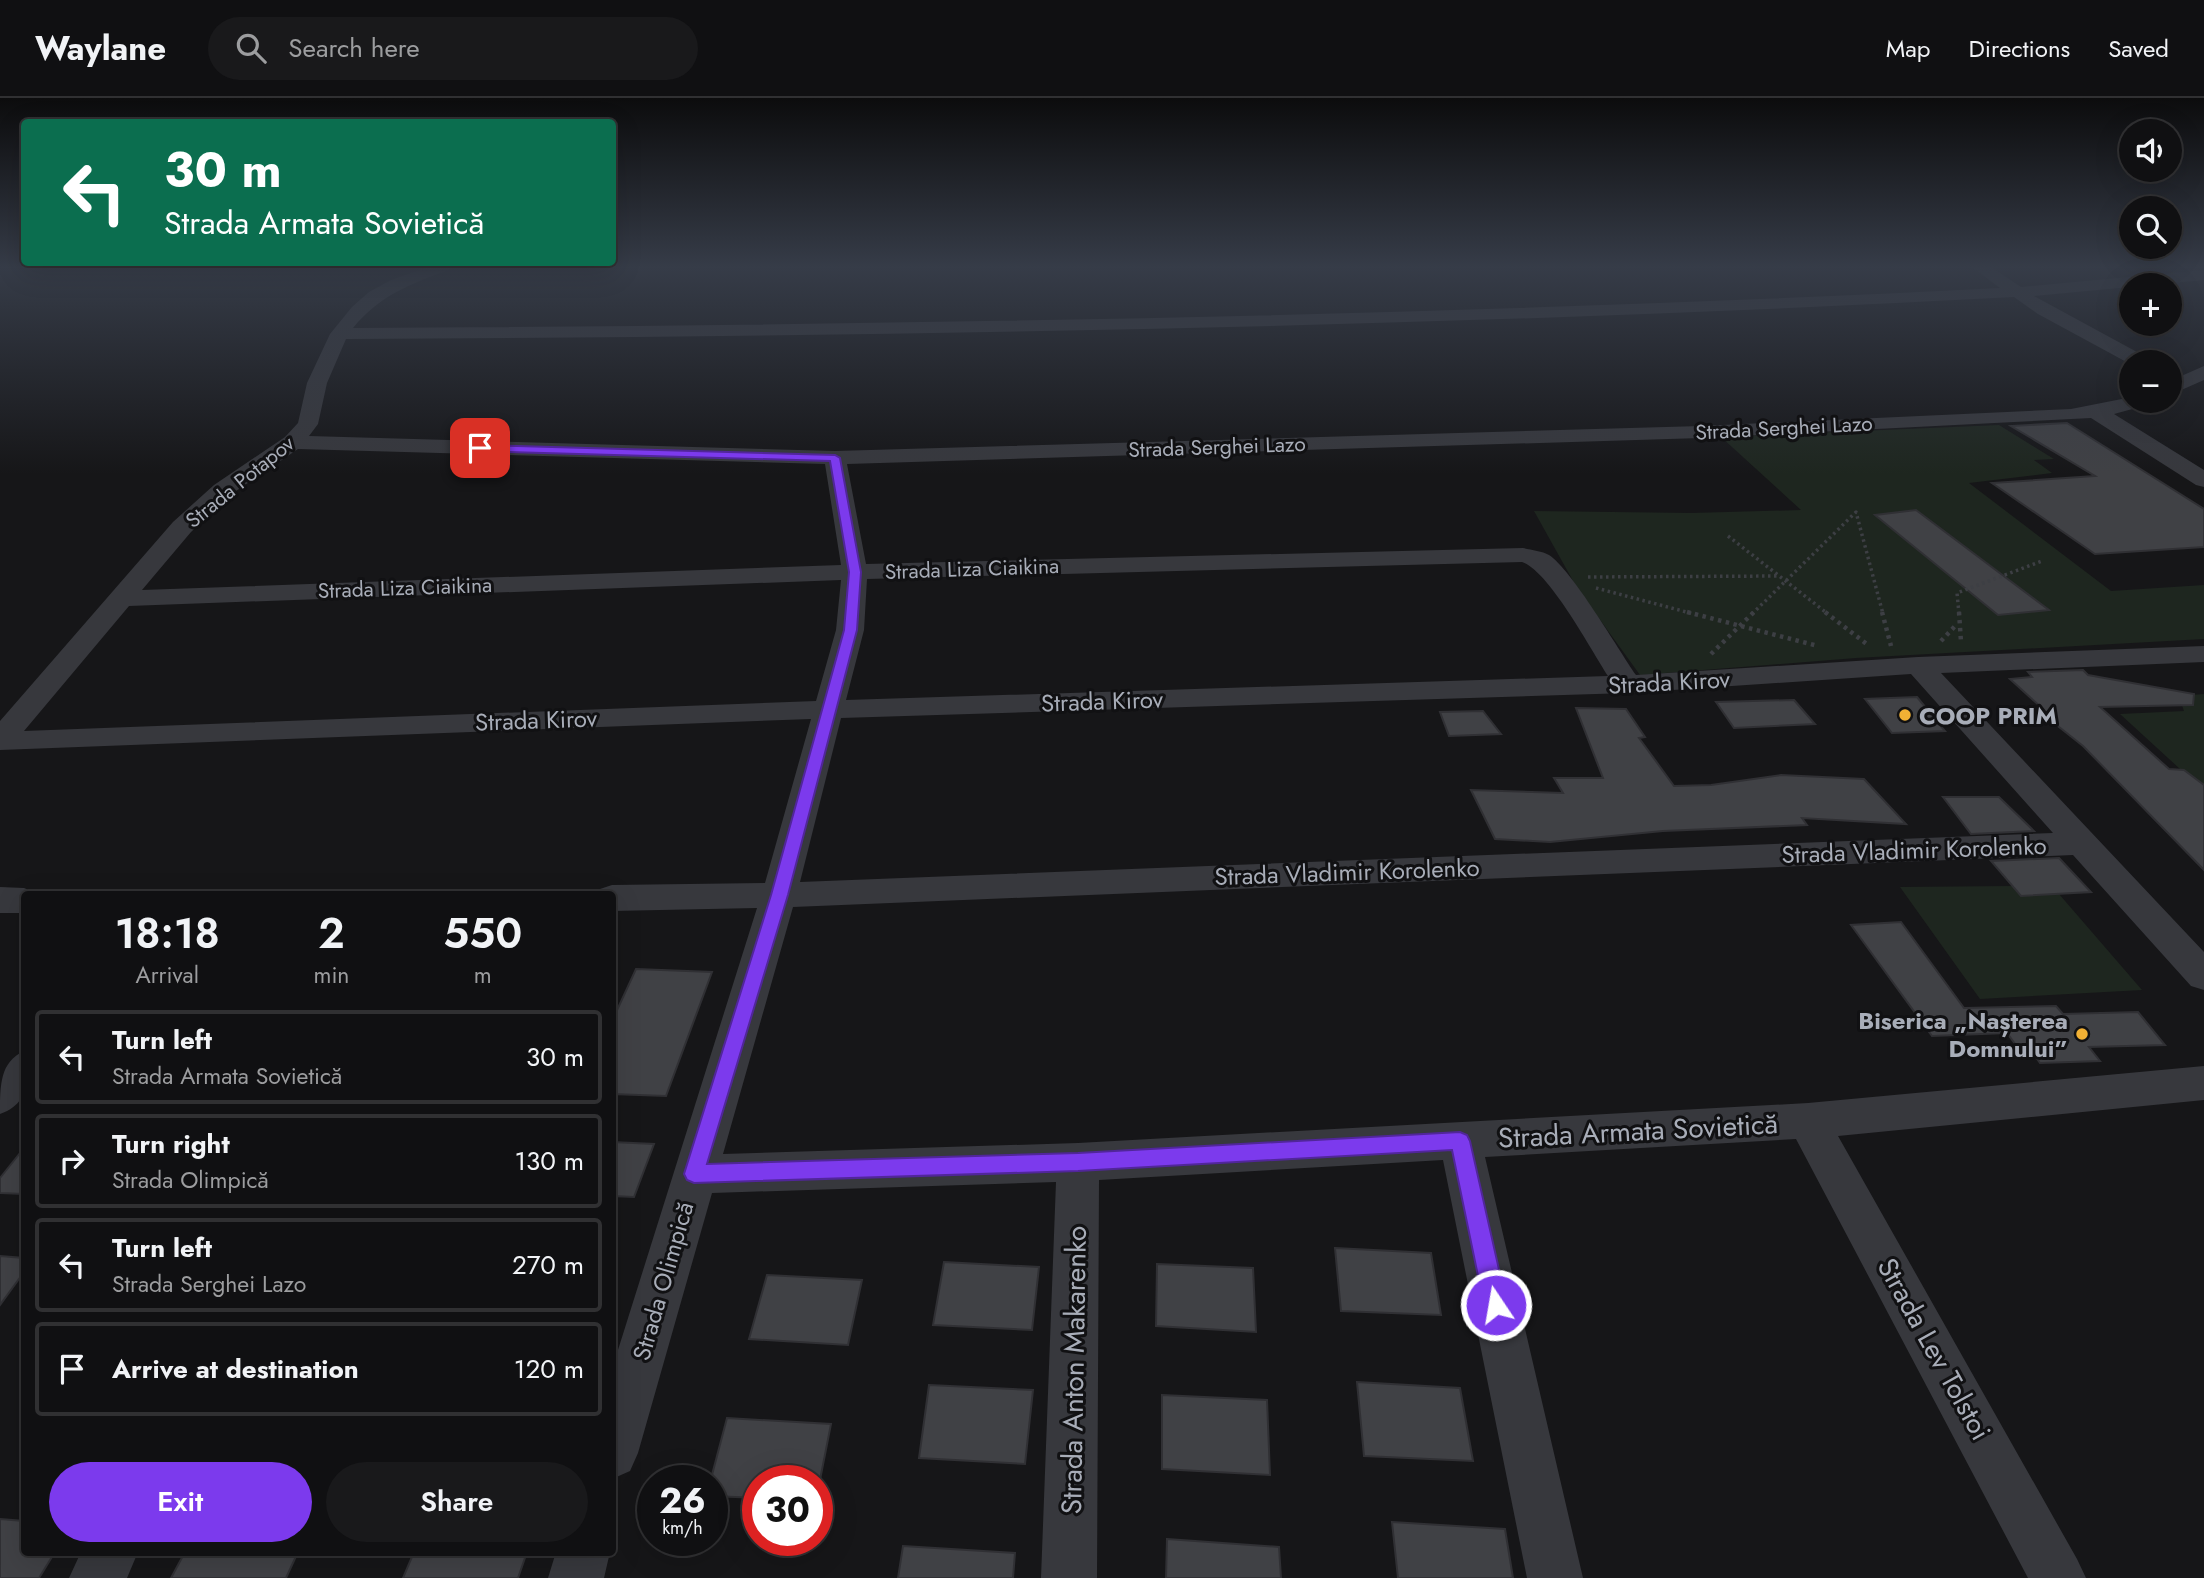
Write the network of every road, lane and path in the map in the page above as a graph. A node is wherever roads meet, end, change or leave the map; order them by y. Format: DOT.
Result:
graph roads {
  1 [pos="338,336"];
  2 [pos="2090,336"];
  3 [pos="2119,351"];
  4 [pos="2204,372"];
  5 [pos="2182,380"];
  6 [pos="2119,406"];
  7 [pos="2096,412"];
  8 [pos="293,442"];
  9 [pos="835,458"];
  10 [pos="2204,480"];
  11 [pos="1728,537"];
  12 [pos="2042,561"];
  13 [pos="855,572"];
  14 [pos="1780,576"];
  15 [pos="1557,577"];
  16 [pos="124,597"];
  17 [pos="1740,625"];
  18 [pos="1818,646"];
  19 [pos="2204,654"];
  20 [pos="1965,663"];
  21 [pos="1908,666"];
  22 [pos="1682,682"];
  23 [pos="1628,684"];
  24 [pos="830,709"];
  25 [pos="0,740"];
  26 [pos="2082,843"];
  27 [pos="779,895"];
  28 [pos="616,898"];
  29 [pos="0,900"];
  30 [pos="21,901"];
  31 [pos="2204,976"];
  32 [pos="21,1071"];
  33 [pos="2204,1083"];
  34 [pos="0,1097"];
  35 [pos="1808,1121"];
  36 [pos="1460,1141"];
  37 [pos="1078,1162"];
  38 [pos="694,1174"];
  39 [pos="616,1439"];
  40 [pos="109,1556"];
  41 [pos="582,1556"];
  42 [pos="97,1578"];
  43 [pos="576,1578"];
  44 [pos="1069,1578"];
  45 [pos="1555,1578"];
  46 [pos="2059,1578"];
  1 -- 8 [label="street, Strada Potapov"];
  2 -- 3 [label="street"];
  4 -- 5 [label="street"];
  6 -- 7 [label="street, Strada Serghei Lazo"];
  7 -- 9 [label="street, Strada Serghei Lazo"];
  7 -- 10 [label="street"];
  8 -- 9 [label="street, Strada Serghei Lazo"];
  8 -- 16 [label="street, Strada Potapov"];
  9 -- 13 [label="street, Strada Olimpică"];
  11 -- 14 [label="path"];
  12 -- 20 [label="path"];
  13 -- 15 [label="street, Strada Liza Ciaikina"];
  13 -- 16 [label="street, Strada Liza Ciaikina"];
  13 -- 24 [label="street, Strada Olimpică"];
  14 -- 15 [label="path"];
  14 -- 21 [label="path"];
  15 -- 17 [label="path"];
  15 -- 23 [label="street, Strada Liza Ciaikina"];
  16 -- 25 [label="street, Strada Potapov"];
  17 -- 18 [label="path"];
  17 -- 21 [label="path"];
  17 -- 22 [label="path"];
  19 -- 20 [label="street, Strada Kirov"];
  20 -- 21 [label="street, Strada Kirov"];
  21 -- 22 [label="street, Strada Kirov"];
  21 -- 26 [label="street"];
  22 -- 23 [label="street, Strada Kirov"];
  23 -- 24 [label="street, Strada Kirov"];
  24 -- 25 [label="street, Strada Kirov"];
  24 -- 27 [label="street, Strada Olimpică"];
  26 -- 27 [label="street, Strada Vladimir Korolenko"];
  26 -- 31 [label="street"];
  27 -- 28 [label="street, Strada Vladimir Korolenko"];
  27 -- 38 [label="street, Strada Olimpică"];
  29 -- 30 [label="street"];
  32 -- 34 [label="street"];
  33 -- 35 [label="street, Strada Armata Sovietică"];
  35 -- 36 [label="street, Strada Armata Sovietică"];
  35 -- 46 [label="street, Strada Lev Tolstoi"];
  36 -- 37 [label="street, Strada Armata Sovietică"];
  36 -- 45 [label="street"];
  37 -- 38 [label="street, Strada Armata Sovietică"];
  37 -- 44 [label="street, Strada Anton Makarenko"];
  38 -- 39 [label="street, Strada Olimpică"];
  40 -- 42 [label="street"];
  41 -- 43 [label="street"];
}
